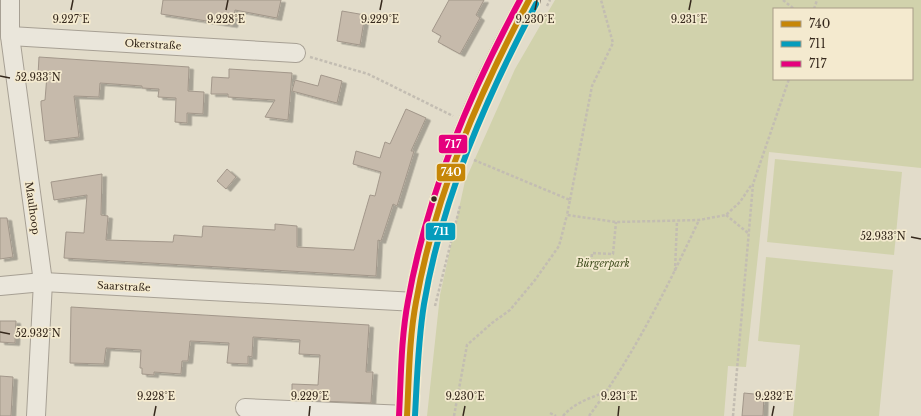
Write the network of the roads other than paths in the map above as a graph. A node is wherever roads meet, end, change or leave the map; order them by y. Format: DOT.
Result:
graph roads {
  1 [pos="10,0"];
  2 [pos="536,6"];
  3 [pos="10,36"];
  4 [pos="296,52"];
  5 [pos="43,282"];
  6 [pos="0,286"];
  7 [pos="426,305"];
  8 [pos="245,408"];
  9 [pos="36,416"];
  10 [pos="407,416"];
  1 -- 3 [label="street, Maulhoop"];
  2 -- 7 [label="main road"];
  3 -- 4 [label="street, Okerstraße"];
  3 -- 5 [label="street, Maulhoop"];
  5 -- 6 [label="street, Saarstraße"];
  5 -- 7 [label="street, Saarstraße"];
  5 -- 9 [label="street, Maulhoop"];
  7 -- 10 [label="main road"];
  8 -- 10 [label="street"];
}
